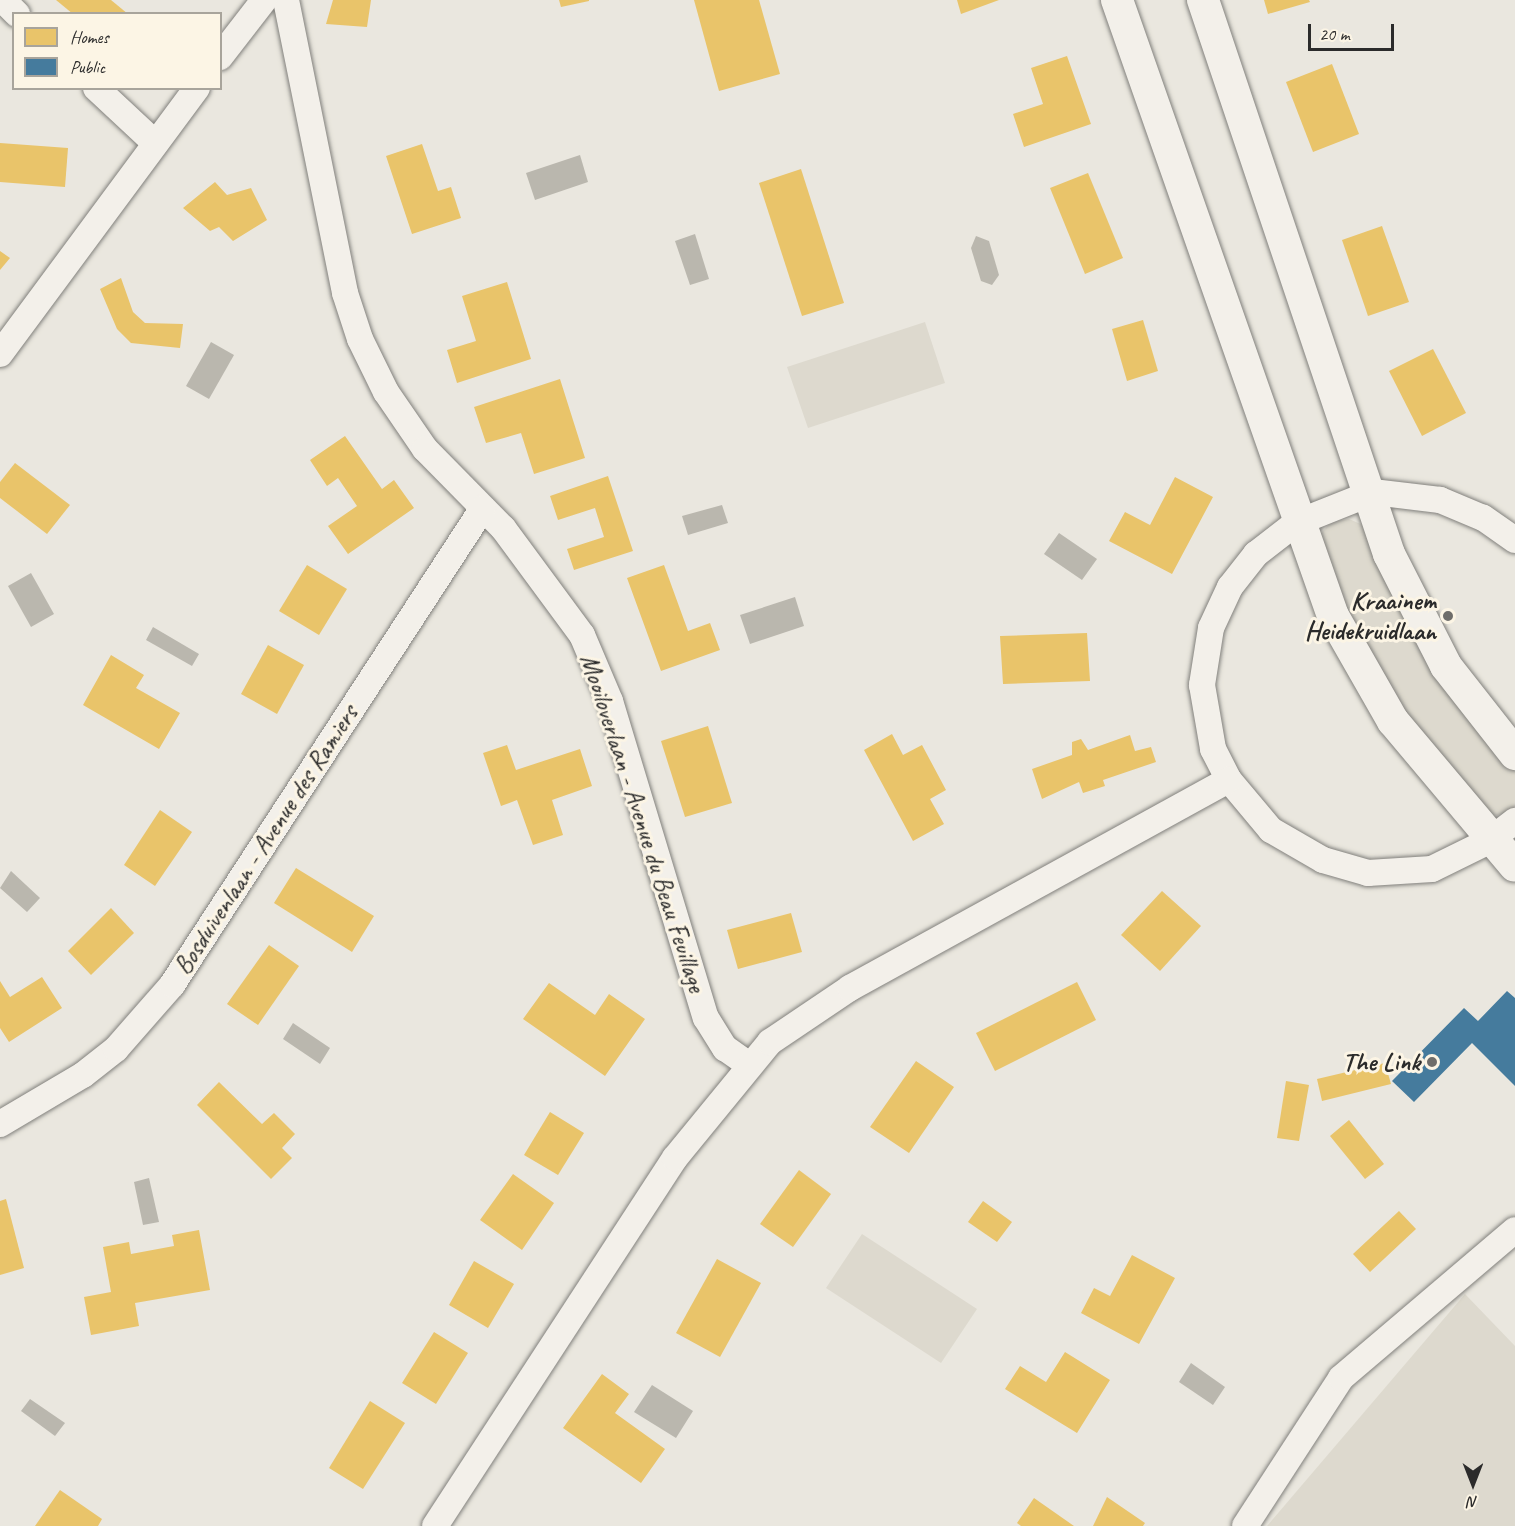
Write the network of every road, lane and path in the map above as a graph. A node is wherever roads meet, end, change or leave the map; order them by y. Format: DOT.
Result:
graph roads {
  1 [pos="3,0"];
  2 [pos="264,0"];
  3 [pos="286,0"];
  4 [pos="1117,0"];
  5 [pos="1203,0"];
  6 [pos="15,12"];
  7 [pos="222,54"];
  8 [pos="98,90"];
  9 [pos="195,90"];
  10 [pos="154,143"];
  11 [pos="0,354"];
  12 [pos="1366,495"];
  13 [pos="483,508"];
  14 [pos="1296,523"];
  15 [pos="1515,540"];
  16 [pos="1515,754"];
  17 [pos="1229,780"];
  18 [pos="1515,821"];
  19 [pos="1489,842"];
  20 [pos="1515,866"];
  21 [pos="748,1064"];
  22 [pos="0,1124"];
  23 [pos="1515,1230"];
  24 [pos="435,1526"];
  25 [pos="1245,1526"];
  1 -- 6 [label="street"];
  2 -- 7 [label="street"];
  3 -- 13 [label="street, Mooiloverlaan - Avenue du Beau Feuillage"];
  4 -- 14 [label="street"];
  5 -- 12 [label="street"];
  8 -- 10 [label="street"];
  9 -- 10 [label="street"];
  10 -- 11 [label="street"];
  12 -- 14 [label="street"];
  12 -- 15 [label="street"];
  12 -- 16 [label="street"];
  13 -- 21 [label="street, Mooiloverlaan - Avenue du Beau Feuillage"];
  13 -- 22 [label="street, Bosduivenlaan - Avenue des Ramiers"];
  14 -- 17 [label="street"];
  14 -- 19 [label="street"];
  17 -- 19 [label="street"];
  17 -- 21 [label="street"];
  18 -- 19 [label="street"];
  19 -- 20 [label="street"];
  21 -- 24 [label="street"];
  23 -- 25 [label="street"];
}
